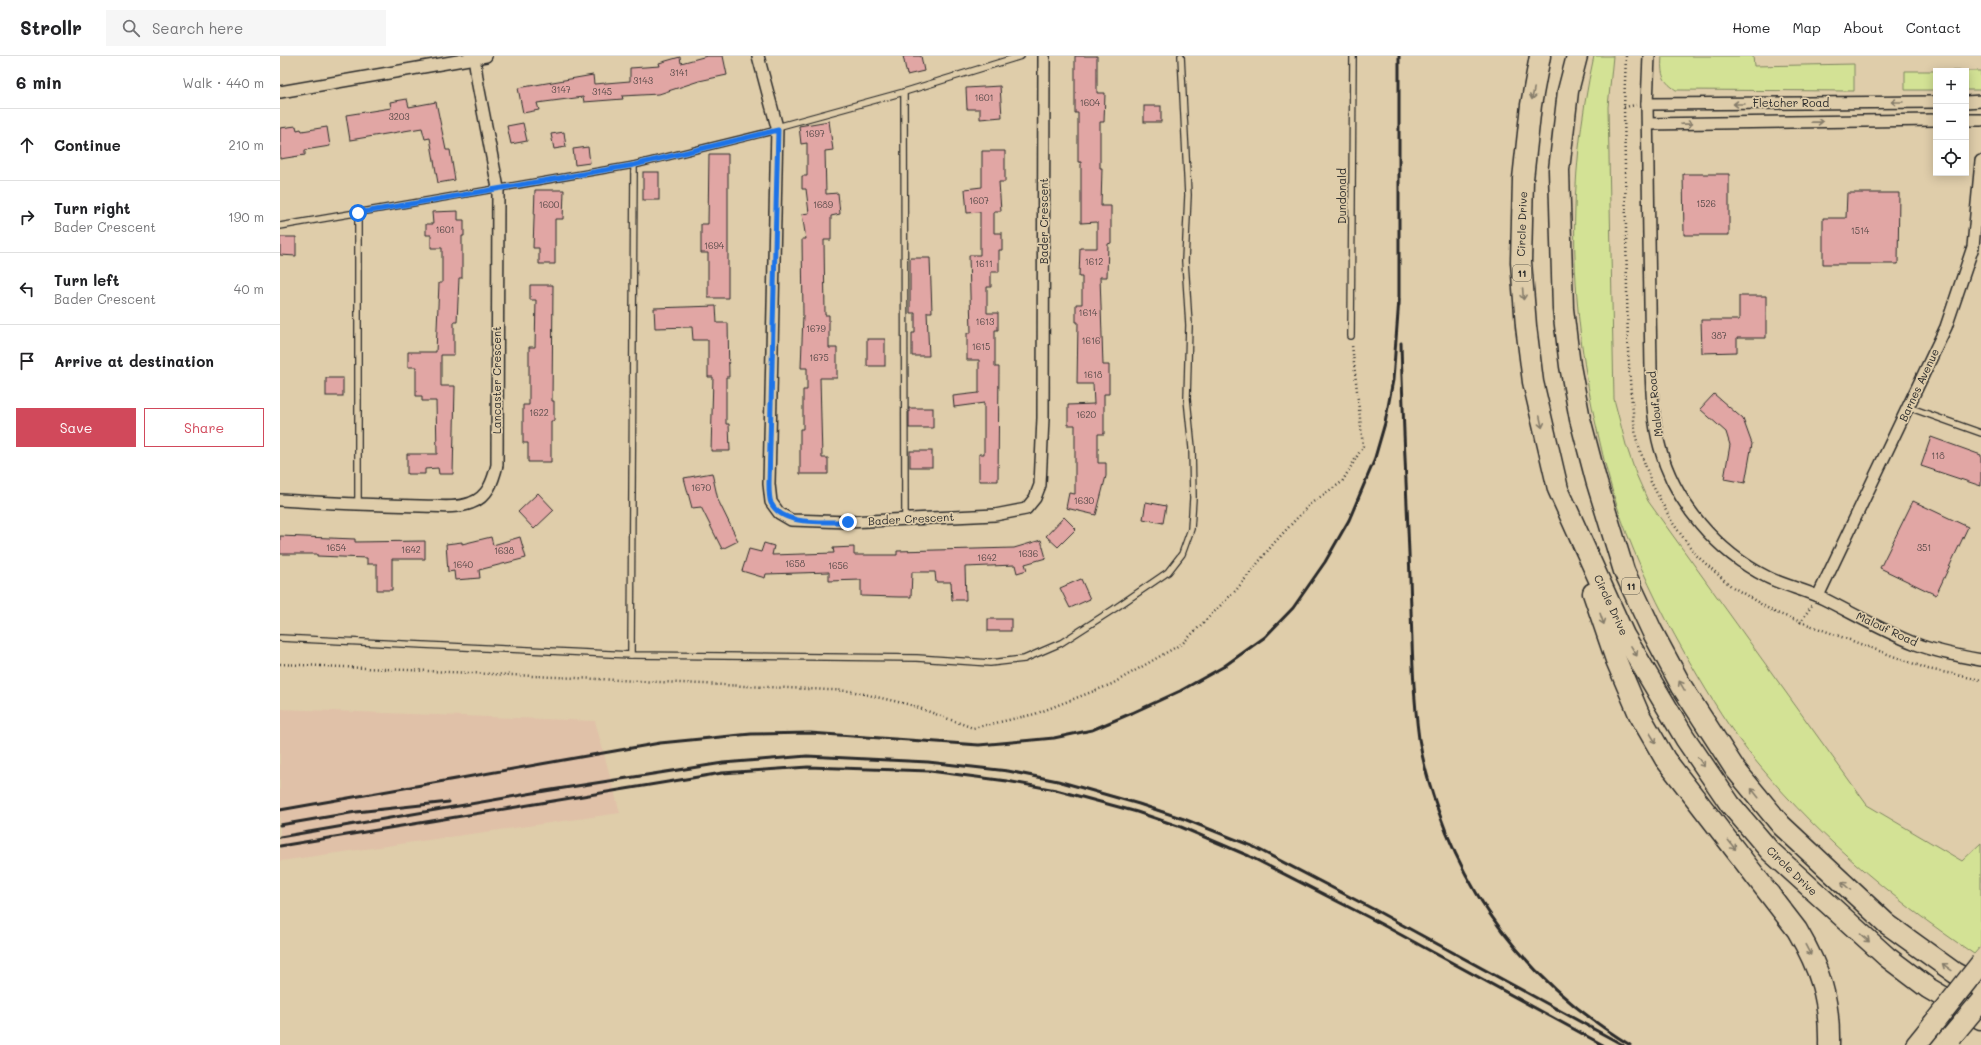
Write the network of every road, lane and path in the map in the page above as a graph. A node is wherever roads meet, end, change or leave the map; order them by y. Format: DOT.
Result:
graph roads {
  1 [pos="486,56"];
  2 [pos="758,56"];
  3 [pos="1021,56"];
  4 [pos="1044,56"];
  5 [pos="1181,56"];
  6 [pos="1353,56"];
  7 [pos="1540,56"];
  8 [pos="1577,56"];
  9 [pos="1626,56"];
  10 [pos="1649,56"];
  11 [pos="474,57"];
  12 [pos="280,92"];
  13 [pos="904,92"];
  14 [pos="1981,101"];
  15 [pos="1933,102"];
  16 [pos="1969,102"];
  17 [pos="1647,104"];
  18 [pos="1933,120"];
  19 [pos="1969,120"];
  20 [pos="1981,120"];
  21 [pos="1648,124"];
  22 [pos="778,129"];
  23 [pos="1981,161"];
  24 [pos="634,165"];
  25 [pos="498,188"];
  26 [pos="358,213"];
  27 [pos="280,226"];
  28 [pos="1351,336"];
  29 [pos="1908,408"];
  30 [pos="1981,433"];
  31 [pos="1558,489"];
  32 [pos="280,500"];
  33 [pos="358,505"];
  34 [pos="905,520"];
  35 [pos="1818,596"];
  36 [pos="1800,623"];
  37 [pos="280,638"];
  38 [pos="631,654"];
  39 [pos="1981,660"];
  40 [pos="280,664"];
  41 [pos="1981,680"];
  42 [pos="1981,963"];
  43 [pos="1981,987"];
  44 [pos="1981,1001"];
  45 [pos="1981,1019"];
  46 [pos="1949,1041"];
  47 [pos="1829,1045"];
  48 [pos="1916,1045"];
  1 -- 11 [label="street"];
  2 -- 22 [label="street, Bader Crescent"];
  3 -- 13 [label="lane"];
  4 -- 34 [label="street, Bader Crescent"];
  5 -- 38 [label="lane"];
  6 -- 28 [label="lane, Dundonald"];
  7 -- 31 [label="highway, Circle Drive / 11, one-way"];
  43 -- 8 [label="highway, 11, one-way"];
  9 -- 36 [label="path"];
  10 -- 17 [label="street, Malouf Road"];
  11 -- 12 [label="street"];
  11 -- 25 [label="street, Lancaster Crescent"];
  13 -- 22 [label="lane"];
  13 -- 34 [label="lane"];
  14 -- 16 [label="street"];
  15 -- 17 [label="street, Fletcher Road, one-way"];
  17 -- 21 [label="street, Malouf Road"];
  21 -- 18 [label="street, Fletcher Road, one-way"];
  19 -- 20 [label="street"];
  21 -- 35 [label="street, Malouf Road"];
  22 -- 24 [label="lane"];
  22 -- 34 [label="street, Bader Crescent"];
  23 -- 29 [label="street, Barnes Avenue"];
  24 -- 25 [label="lane"];
  24 -- 38 [label="lane"];
  25 -- 26 [label="lane"];
  25 -- 33 [label="street, Lancaster Crescent"];
  26 -- 27 [label="lane"];
  26 -- 33 [label="lane"];
  28 -- 40 [label="path"];
  29 -- 30 [label="lane"];
  29 -- 35 [label="street, Barnes Avenue"];
  31 -- 45 [label="highway, Circle Drive / 11, one-way"];
  31 -- 47 [label="highway, one-way"];
  32 -- 33 [label="street, Lancaster Crescent"];
  35 -- 36 [label="path"];
  35 -- 39 [label="street, Malouf Road"];
  36 -- 41 [label="path"];
  37 -- 38 [label="lane"];
  42 -- 48 [label="highway, bridge"];
  44 -- 46 [label="highway, bridge"];
}
